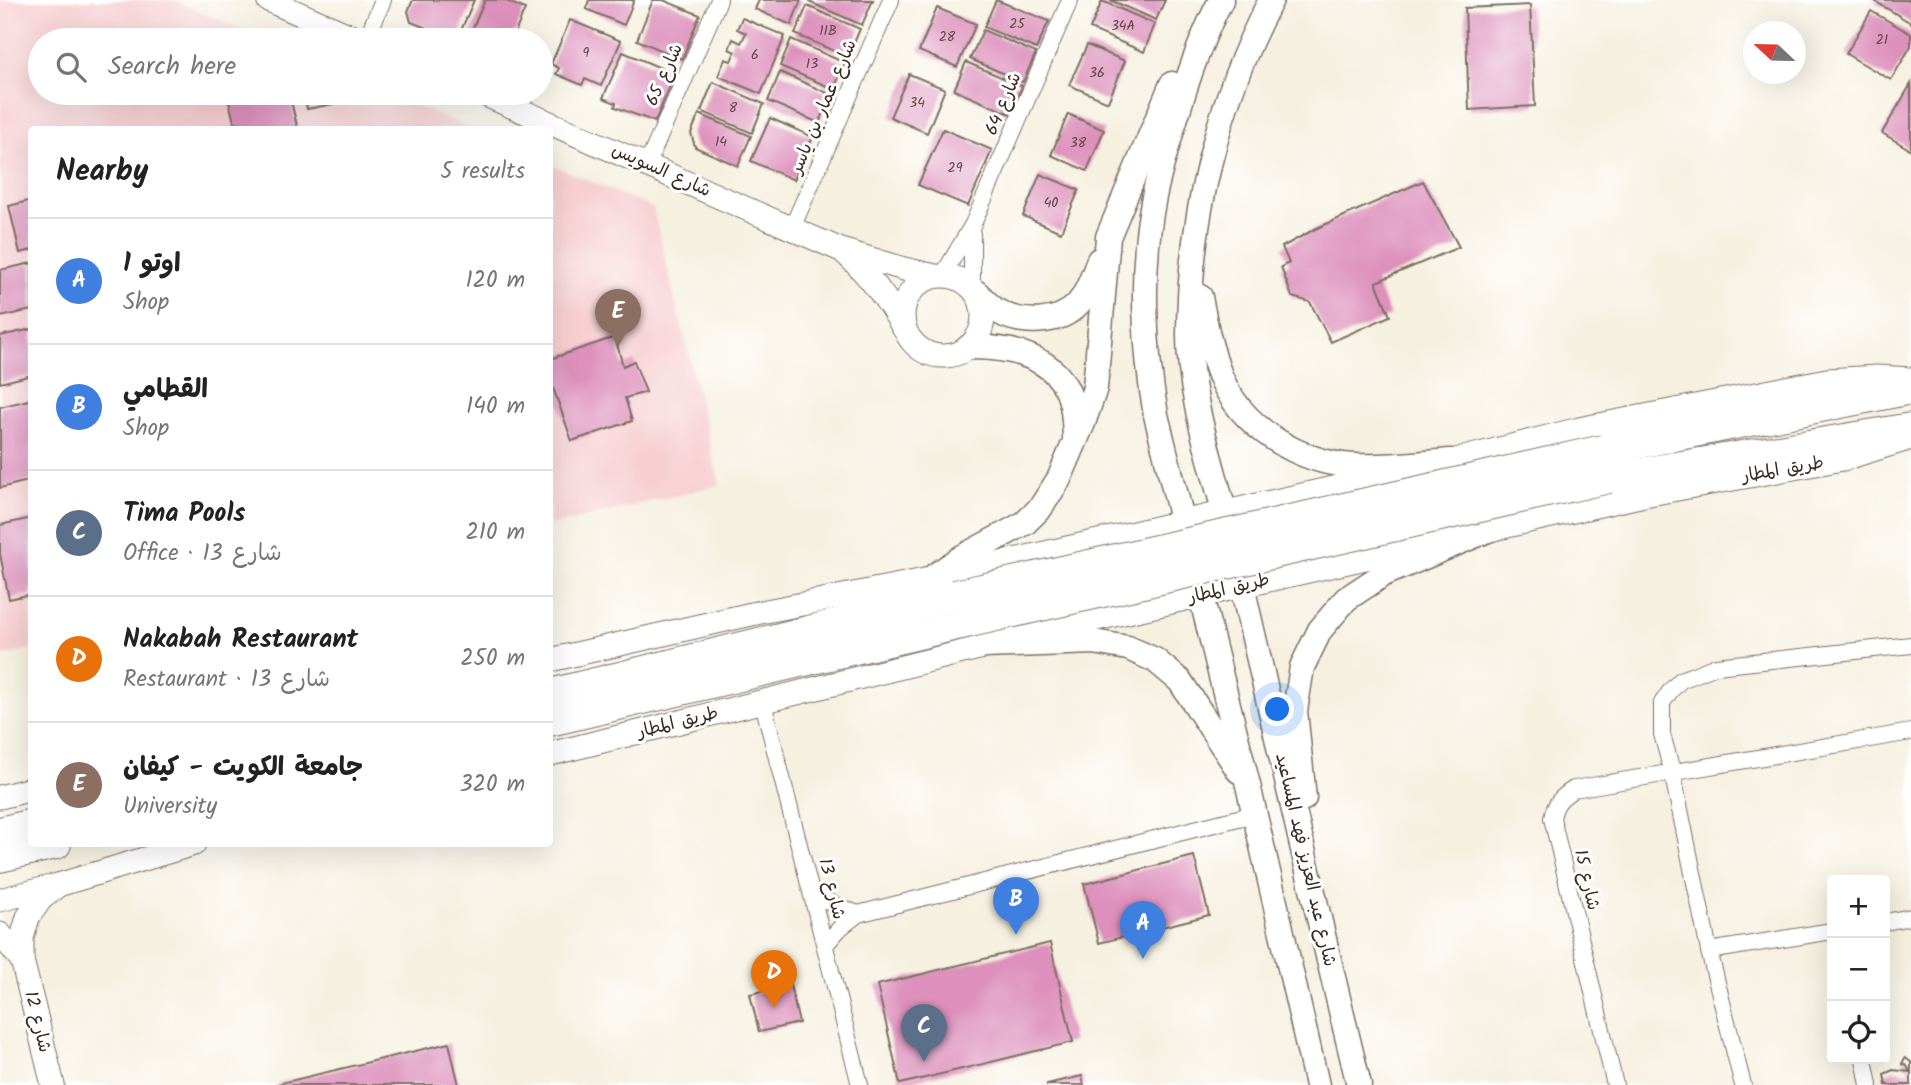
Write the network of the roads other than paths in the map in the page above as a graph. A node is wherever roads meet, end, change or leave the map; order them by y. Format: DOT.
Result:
graph roads {
  1 [pos="268,0"];
  2 [pos="383,0"];
  3 [pos="719,0"];
  4 [pos="891,0"];
  5 [pos="1070,0"];
  6 [pos="1220,0"];
  7 [pos="1271,0"];
  8 [pos="332,28"];
  9 [pos="371,28"];
  10 [pos="1203,32"];
  11 [pos="509,105"];
  12 [pos="647,165"];
  13 [pos="973,224"];
  14 [pos="792,228"];
  15 [pos="1108,237"];
  16 [pos="841,250"];
  17 [pos="1193,260"];
  18 [pos="939,276"];
  19 [pos="974,289"];
  20 [pos="907,335"];
  21 [pos="969,347"];
  22 [pos="1911,379"];
  23 [pos="1911,389"];
  24 [pos="1911,428"];
  25 [pos="1911,438"];
  26 [pos="1075,442"];
  27 [pos="1452,461"];
  28 [pos="1606,464"];
  29 [pos="1315,491"];
  30 [pos="1225,512"];
  31 [pos="1184,522"];
  32 [pos="1495,527"];
  33 [pos="1086,544"];
  34 [pos="1338,564"];
  35 [pos="930,579"];
  36 [pos="1242,586"];
  37 [pos="1201,596"];
  38 [pos="958,610"];
  39 [pos="1092,620"];
  40 [pos="1911,645"];
  41 [pos="984,646"];
  42 [pos="553,659"];
  43 [pos="648,670"];
  44 [pos="553,676"];
  45 [pos="553,693"];
  46 [pos="636,699"];
  47 [pos="763,703"];
  48 [pos="553,720"];
  49 [pos="553,732"];
  50 [pos="1911,732"];
  51 [pos="553,753"];
  52 [pos="1672,771"];
  53 [pos="1248,785"];
  54 [pos="28,790"];
  55 [pos="0,797"];
  56 [pos="1254,814"];
  57 [pos="28,825"];
  58 [pos="0,831"];
  59 [pos="44,847"];
  60 [pos="184,847"];
  61 [pos="0,858"];
  62 [pos="58,886"];
  63 [pos="811,891"];
  64 [pos="0,900"];
  65 [pos="1314,904"];
  66 [pos="858,914"];
  67 [pos="1911,917"];
  68 [pos="1890,921"];
  69 [pos="1827,932"];
  70 [pos="0,934"];
  71 [pos="825,945"];
  72 [pos="1709,951"];
  73 [pos="22,960"];
  74 [pos="1865,1064"];
  75 [pos="52,1085"];
  76 [pos="860,1085"];
  77 [pos="1317,1085"];
  78 [pos="1359,1085"];
  79 [pos="1615,1085"];
  80 [pos="1743,1085"];
  81 [pos="1869,1085"];
  1 -- 8 [label="main road"];
  2 -- 9 [label="street"];
  3 -- 12 [label="street, شارع 65"];
  4 -- 14 [label="street, شارع عمار بن ياسر"];
  5 -- 13 [label="street, شارع 64"];
  6 -- 10 [label="main road"];
  7 -- 17 [label="main road"];
  10 -- 15 [label="main road"];
  10 -- 31 [label="main road"];
  11 -- 12 [label="main road, شارع السويس"];
  12 -- 14 [label="main road, شارع السويس"];
  13 -- 18 [label="street, شارع 64"];
  13 -- 19 [label="street, شارع 64"];
  14 -- 16 [label="main road, شارع السويس"];
  15 -- 19 [label="main road"];
  15 -- 26 [label="main road"];
  16 -- 18 [label="main road, شارع السويس"];
  16 -- 20 [label="main road, شارع السويس"];
  17 -- 27 [label="main road"];
  17 -- 30 [label="main road, شارع عبد العزيز فهد المساعيد"];
  18 -- 19 [label="main road"];
  18 -- 20 [label="main road"];
  19 -- 21 [label="main road"];
  20 -- 21 [label="main road"];
  21 -- 26 [label="main road"];
  22 -- 27 [label="main road"];
  23 -- 28 [label="highway, طريق المطار"];
  24 -- 28 [label="highway, طريق المطار"];
  25 -- 32 [label="main road, طريق المطار"];
  26 -- 35 [label="main road"];
  27 -- 29 [label="main road"];
  28 -- 38 [label="highway, طريق المطار, bridge"];
  29 -- 30 [label="main road"];
  29 -- 34 [label="main road"];
  30 -- 31 [label="main road"];
  30 -- 36 [label="main road, شارع عبد العزيز فهد المساعيد"];
  31 -- 33 [label="main road"];
  31 -- 37 [label="main road"];
  32 -- 34 [label="main road, طريق المطار"];
  32 -- 65 [label="main road"];
  33 -- 35 [label="main road"];
  33 -- 39 [label="main road"];
  34 -- 36 [label="main road, طريق المطار"];
  35 -- 42 [label="main road"];
  36 -- 37 [label="main road, طريق المطار"];
  36 -- 65 [label="main road, شارع عبد العزيز فهد المساعيد"];
  37 -- 39 [label="main road, طريق المطار"];
  37 -- 53 [label="main road"];
  38 -- 43 [label="highway, طريق المطار"];
  38 -- 46 [label="highway, طريق المطار"];
  39 -- 41 [label="main road, طريق المطار"];
  40 -- 52 [label="street"];
  41 -- 47 [label="main road, طريق المطار"];
  41 -- 53 [label="main road"];
  43 -- 44 [label="highway"];
  43 -- 45 [label="highway, طريق المطار"];
  46 -- 48 [label="highway, طريق المطار"];
  46 -- 49 [label="highway"];
  47 -- 51 [label="main road, طريق المطار"];
  47 -- 63 [label="street, شارع 13"];
  50 -- 52 [label="street, شارع 15"];
  52 -- 72 [label="street"];
  52 -- 79 [label="street, شارع 15"];
  53 -- 56 [label="main road"];
  54 -- 55 [label="main road"];
  56 -- 66 [label="street"];
  56 -- 77 [label="main road"];
  57 -- 58 [label="highway"];
  59 -- 61 [label="highway"];
  60 -- 62 [label="main road"];
  62 -- 64 [label="main road"];
  62 -- 73 [label="main road, شارع 12"];
  63 -- 66 [label="street"];
  63 -- 71 [label="street, شارع 13"];
  65 -- 78 [label="main road, شارع عبد العزيز فهد المساعيد"];
  66 -- 71 [label="street"];
  67 -- 68 [label="street"];
  69 -- 72 [label="street"];
  70 -- 73 [label="main road, شارع 12"];
  71 -- 76 [label="street, شارع 13"];
  72 -- 80 [label="street"];
  73 -- 75 [label="main road, شارع 12"];
  74 -- 81 [label="street"];
}
